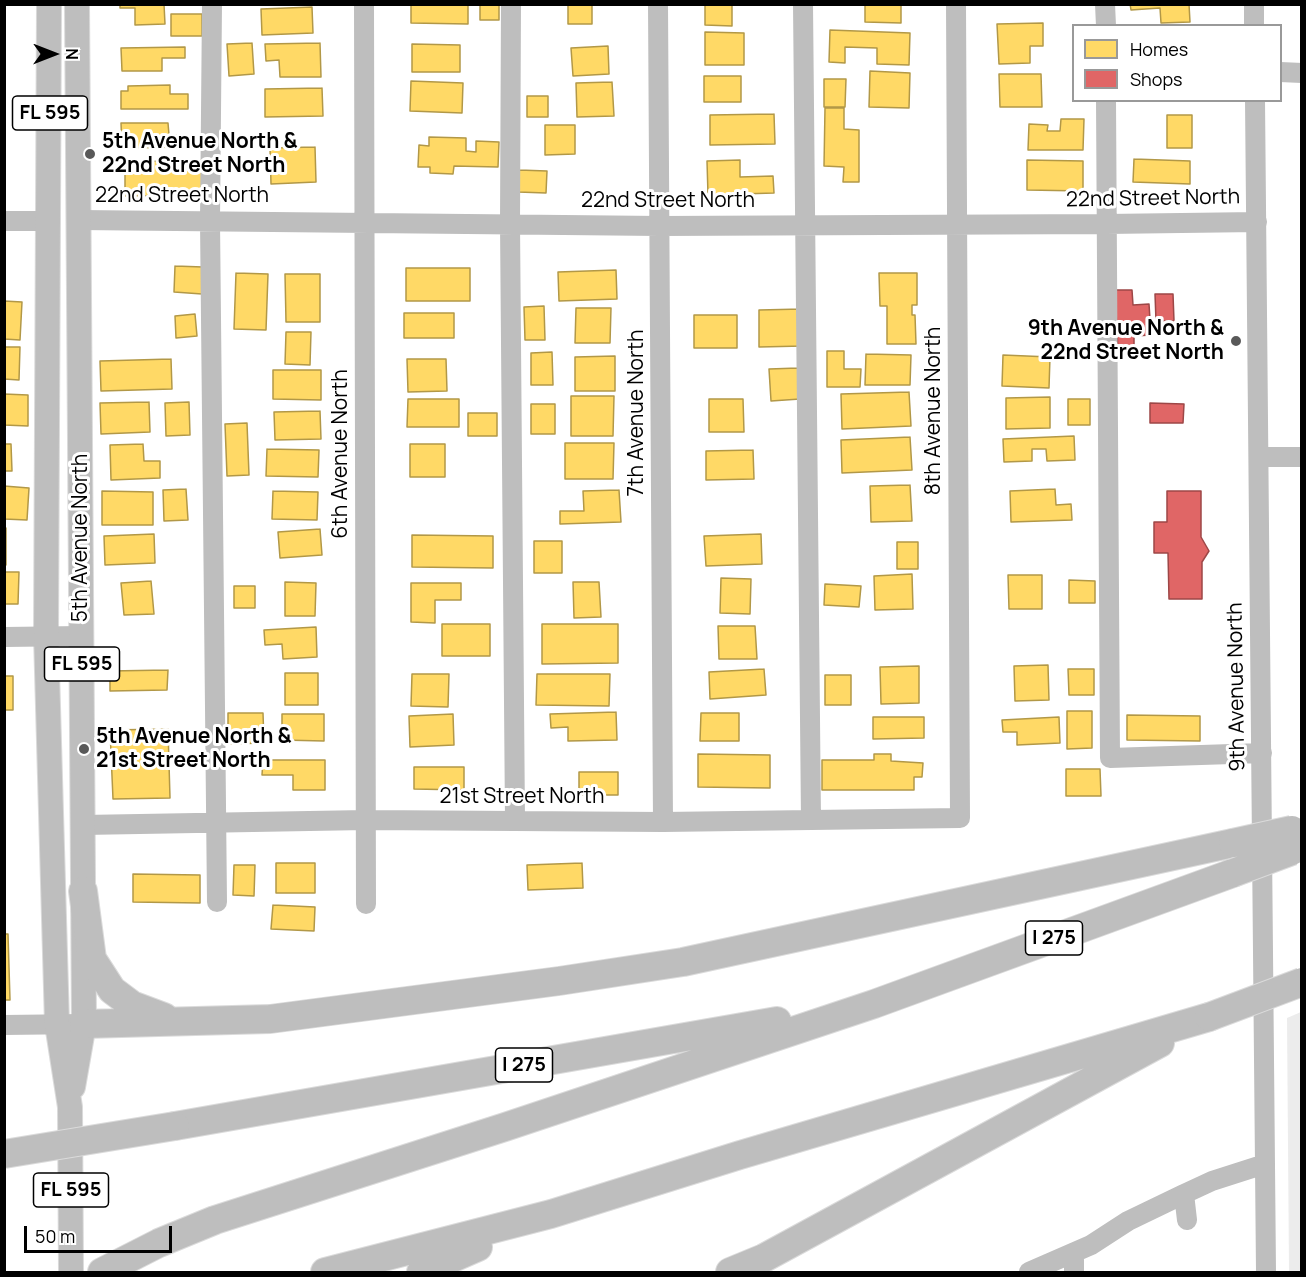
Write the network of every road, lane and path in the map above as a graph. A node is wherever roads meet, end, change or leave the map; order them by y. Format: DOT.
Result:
graph roads {
  1 [pos="49,4"];
  2 [pos="77,4"];
  3 [pos="212,4"];
  4 [pos="364,4"];
  5 [pos="511,4"];
  6 [pos="658,4"];
  7 [pos="803,4"];
  8 [pos="956,4"];
  9 [pos="1106,4"];
  10 [pos="1254,4"];
  11 [pos="1106,24"];
  12 [pos="1254,24"];
  13 [pos="1282,72"];
  14 [pos="1302,73"];
  15 [pos="1106,102"];
  16 [pos="1255,102"];
  17 [pos="79,220"];
  18 [pos="210,220"];
  19 [pos="4,221"];
  20 [pos="50,221"];
  21 [pos="364,221"];
  22 [pos="1257,222"];
  23 [pos="510,224"];
  24 [pos="957,224"];
  25 [pos="1106,224"];
  26 [pos="805,225"];
  27 [pos="660,226"];
  28 [pos="1259,457"];
  29 [pos="1302,457"];
  30 [pos="46,636"];
  31 [pos="82,636"];
  32 [pos="4,637"];
  33 [pos="1262,753"];
  34 [pos="960,818"];
  35 [pos="366,820"];
  36 [pos="811,820"];
  37 [pos="515,821"];
  38 [pos="663,822"];
  39 [pos="216,823"];
  40 [pos="83,825"];
  41 [pos="1297,839"];
  42 [pos="82,891"];
  43 [pos="217,902"];
  44 [pos="366,904"];
  45 [pos="1302,982"];
  46 [pos="874,1004"];
  47 [pos="1209,1017"];
  48 [pos="177,1022"];
  49 [pos="70,1024"];
  50 [pos="4,1025"];
  51 [pos="4,1154"];
  52 [pos="1265,1164"];
  53 [pos="1184,1194"];
  54 [pos="551,1214"];
  55 [pos="1186,1220"];
  56 [pos="1074,1263"];
  57 [pos="71,1272"];
  58 [pos="102,1272"];
  59 [pos="324,1272"];
  60 [pos="421,1272"];
  61 [pos="730,1272"];
  62 [pos="1029,1272"];
  63 [pos="1266,1272"];
  1 -- 20 [label="main road, 5th Avenue North / FL 595"];
  2 -- 17 [label="main road, 5th Avenue North / FL 595"];
  3 -- 18 [label="street"];
  4 -- 21 [label="street, 6th Avenue North"];
  5 -- 23 [label="street"];
  6 -- 27 [label="street, 7th Avenue North"];
  7 -- 26 [label="street"];
  8 -- 24 [label="street, 8th Avenue North"];
  9 -- 11 [label="street"];
  10 -- 12 [label="street"];
  13 -- 14 [label="street"];
  15 -- 25 [label="street"];
  16 -- 22 [label="street, 9th Avenue North"];
  17 -- 18 [label="street, 22nd Street North"];
  17 -- 31 [label="main road, 5th Avenue North / FL 595"];
  18 -- 21 [label="street, 22nd Street North"];
  18 -- 39 [label="street"];
  19 -- 20 [label="street"];
  20 -- 30 [label="main road, 5th Avenue North / FL 595"];
  21 -- 23 [label="street, 22nd Street North"];
  21 -- 35 [label="street, 6th Avenue North"];
  22 -- 25 [label="street, 22nd Street North"];
  22 -- 28 [label="street, 9th Avenue North"];
  23 -- 27 [label="street, 22nd Street North"];
  23 -- 37 [label="street"];
  24 -- 25 [label="street, 22nd Street North"];
  24 -- 26 [label="street, 22nd Street North"];
  24 -- 34 [label="street, 8th Avenue North"];
  25 -- 33 [label="street"];
  26 -- 27 [label="street, 22nd Street North"];
  26 -- 36 [label="street"];
  27 -- 38 [label="street, 7th Avenue North"];
  28 -- 29 [label="street"];
  28 -- 33 [label="street, 9th Avenue North"];
  30 -- 31 [label="street"];
  30 -- 32 [label="street"];
  30 -- 49 [label="main road, 5th Avenue North / FL 595"];
  31 -- 40 [label="main road, 5th Avenue North / FL 595"];
  33 -- 52 [label="street, 9th Avenue North"];
  34 -- 36 [label="street, 21st Street North"];
  35 -- 37 [label="street, 21st Street North"];
  35 -- 39 [label="street, 21st Street North"];
  35 -- 44 [label="street, 6th Avenue North"];
  36 -- 38 [label="street, 21st Street North"];
  37 -- 38 [label="street, 21st Street North"];
  39 -- 40 [label="street, 21st Street North"];
  39 -- 43 [label="street"];
  40 -- 42 [label="main road, 5th Avenue North / FL 595"];
  41 -- 46 [label="highway, I 275, bridge"];
  41 -- 48 [label="highway, bridge"];
  42 -- 48 [label="highway"];
  42 -- 49 [label="main road, 5th Avenue North / FL 595"];
  45 -- 47 [label="highway, bridge"];
  46 -- 51 [label="highway, I 275, bridge"];
  46 -- 58 [label="highway"];
  47 -- 54 [label="highway"];
  47 -- 61 [label="highway"];
  48 -- 49 [label="highway"];
  49 -- 50 [label="street"];
  49 -- 57 [label="main road, 5th Avenue North / FL 595"];
  52 -- 53 [label="street"];
  52 -- 63 [label="street, 9th Avenue North"];
  53 -- 55 [label="street"];
  53 -- 56 [label="street"];
  54 -- 59 [label="highway"];
  54 -- 60 [label="highway"];
  56 -- 62 [label="street"];
}
